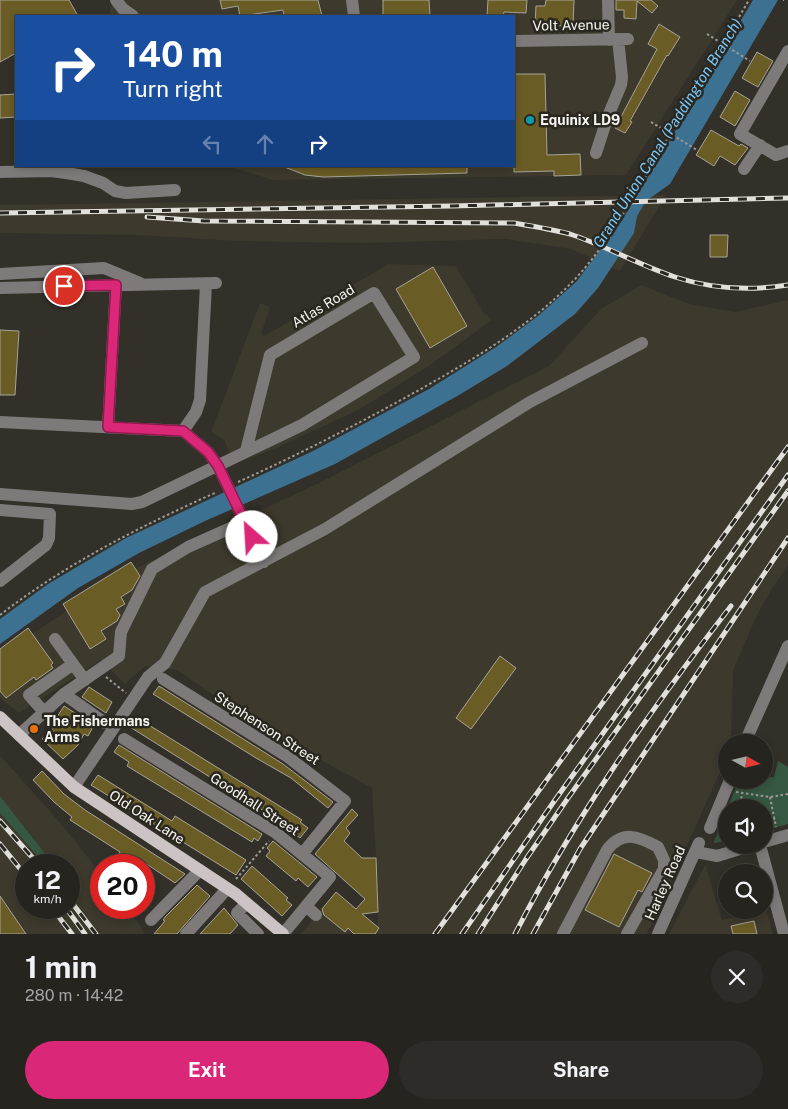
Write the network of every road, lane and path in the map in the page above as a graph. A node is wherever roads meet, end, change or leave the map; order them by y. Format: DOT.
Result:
graph roads {
  1 [pos="116,0"];
  2 [pos="352,0"];
  3 [pos="608,0"];
  4 [pos="749,0"];
  5 [pos="132,15"];
  6 [pos="354,15"];
  7 [pos="707,34"];
  8 [pos="618,39"];
  9 [pos="515,41"];
  10 [pos="788,51"];
  11 [pos="750,61"];
  12 [pos="651,122"];
  13 [pos="760,145"];
  14 [pos="697,150"];
  15 [pos="788,151"];
  16 [pos="596,153"];
  17 [pos="744,169"];
  18 [pos="0,172"];
  19 [pos="175,190"];
  20 [pos="0,274"];
  21 [pos="116,285"];
  22 [pos="144,285"];
  23 [pos="0,288"];
  24 [pos="642,343"];
  25 [pos="0,422"];
  26 [pos="108,427"];
  27 [pos="183,431"];
  28 [pos="246,451"];
  29 [pos="219,469"];
  30 [pos="235,484"];
  31 [pos="218,491"];
  32 [pos="0,494"];
  33 [pos="0,510"];
  34 [pos="240,526"];
  35 [pos="264,562"];
  36 [pos="0,581"];
  37 [pos="0,615"];
  38 [pos="55,639"];
  39 [pos="788,646"];
  40 [pos="72,664"];
  41 [pos="99,671"];
  42 [pos="163,679"];
  43 [pos="85,680"];
  44 [pos="64,694"];
  45 [pos="133,699"];
  46 [pos="44,712"];
  47 [pos="0,716"];
  48 [pos="106,723"];
  49 [pos="749,734"];
  50 [pos="19,735"];
  51 [pos="124,739"];
  52 [pos="74,787"];
  53 [pos="730,789"];
  54 [pos="737,789"];
  55 [pos="744,793"];
  56 [pos="788,794"];
  57 [pos="770,797"];
  58 [pos="741,799"];
  59 [pos="775,819"];
  60 [pos="773,826"];
  61 [pos="710,828"];
  62 [pos="276,833"];
  63 [pos="303,853"];
  64 [pos="724,854"];
  65 [pos="771,854"];
  66 [pos="200,870"];
  67 [pos="236,879"];
  68 [pos="227,889"];
  69 [pos="246,904"];
  70 [pos="306,906"];
  71 [pos="316,915"];
  72 [pos="151,920"];
  73 [pos="186,934"];
  74 [pos="258,934"];
  75 [pos="283,934"];
  76 [pos="564,934"];
  77 [pos="627,934"];
  78 [pos="658,934"];
  79 [pos="784,934"];
  1 -- 5 [label="street"];
  2 -- 6 [label="street"];
  3 -- 8 [label="street"];
  4 -- 30 [label="path"];
  7 -- 11 [label="path"];
  8 -- 9 [label="street, Volt Avenue"];
  8 -- 16 [label="street"];
  10 -- 13 [label="street"];
  12 -- 14 [label="path"];
  13 -- 15 [label="street"];
  13 -- 17 [label="street"];
  18 -- 19 [label="street"];
  20 -- 22 [label="street"];
  21 -- 22 [label="street"];
  21 -- 23 [label="street"];
  21 -- 26 [label="street"];
  22 -- 27 [label="street"];
  24 -- 35 [label="street"];
  25 -- 26 [label="street"];
  26 -- 27 [label="street"];
  27 -- 29 [label="street"];
  28 -- 28 [label="street, Atlas Road"];
  28 -- 29 [label="street, Atlas Road"];
  29 -- 32 [label="street, Atlas Road"];
  29 -- 34 [label="street"];
  31 -- 37 [label="path"];
  33 -- 36 [label="street"];
  34 -- 35 [label="street"];
  34 -- 41 [label="street"];
  35 -- 45 [label="street"];
  38 -- 40 [label="street"];
  39 -- 49 [label="street"];
  40 -- 43 [label="street"];
  40 -- 46 [label="street"];
  41 -- 43 [label="street"];
  41 -- 45 [label="path"];
  42 -- 63 [label="street, Stephenson Street"];
  43 -- 44 [label="street"];
  44 -- 46 [label="street"];
  44 -- 48 [label="street"];
  45 -- 52 [label="street"];
  46 -- 50 [label="street"];
  47 -- 50 [label="main road, Old Oak Lane"];
  50 -- 52 [label="main road, Old Oak Lane"];
  51 -- 62 [label="street, Goodhall Street"];
  52 -- 66 [label="main road, Old Oak Lane"];
  53 -- 61 [label="street"];
  54 -- 55 [label="path"];
  55 -- 57 [label="path"];
  55 -- 58 [label="path"];
  56 -- 57 [label="path"];
  57 -- 59 [label="path"];
  59 -- 60 [label="path"];
  62 -- 63 [label="street, Goodhall Street"];
  62 -- 67 [label="path"];
  63 -- 70 [label="street, Goodhall Street"];
  64 -- 78 [label="street, Harley Road"];
  65 -- 79 [label="street"];
  66 -- 68 [label="main road, Old Oak Lane"];
  66 -- 72 [label="street"];
  68 -- 69 [label="main road, Old Oak Lane"];
  68 -- 73 [label="street"];
  69 -- 74 [label="street"];
  69 -- 75 [label="main road, Old Oak Lane"];
  70 -- 71 [label="street"];
  70 -- 75 [label="street, Goodhall Street"];
  76 -- 77 [label="street"];
}
